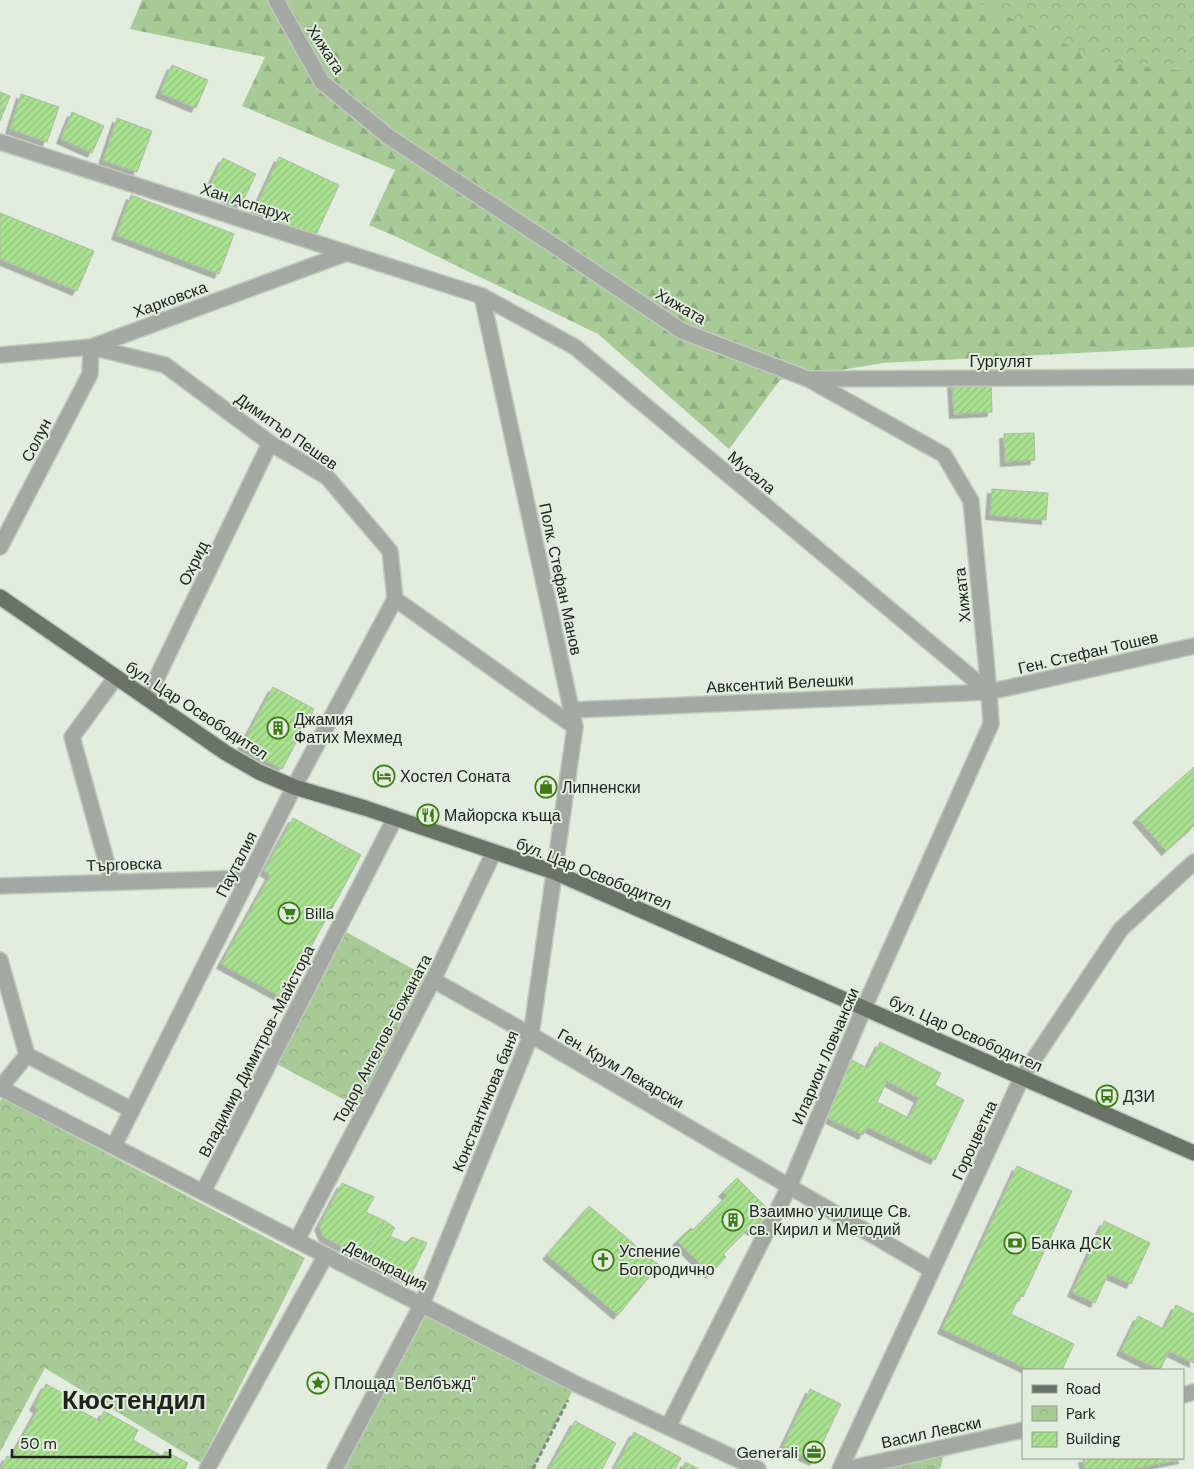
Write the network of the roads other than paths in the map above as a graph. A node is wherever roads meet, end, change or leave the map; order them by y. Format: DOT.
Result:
graph roads {
  1 [pos="276,0"];
  2 [pos="0,142"];
  3 [pos="347,253"];
  4 [pos="482,296"];
  5 [pos="91,347"];
  6 [pos="0,355"];
  7 [pos="1194,378"];
  8 [pos="808,379"];
  9 [pos="270,443"];
  10 [pos="0,547"];
  11 [pos="0,598"];
  12 [pos="395,599"];
  13 [pos="1194,646"];
  14 [pos="116,677"];
  15 [pos="989,692"];
  16 [pos="147,698"];
  17 [pos="572,710"];
  18 [pos="575,727"];
  19 [pos="294,788"];
  20 [pos="395,818"];
  21 [pos="494,852"];
  22 [pos="1194,862"];
  23 [pos="554,872"];
  24 [pos="248,878"];
  25 [pos="112,882"];
  26 [pos="0,886"];
  27 [pos="0,960"];
  28 [pos="433,980"];
  29 [pos="864,1008"];
  30 [pos="531,1035"];
  31 [pos="27,1055"];
  32 [pos="1022,1077"];
  33 [pos="0,1088"];
  34 [pos="132,1110"];
  35 [pos="114,1146"];
  36 [pos="1194,1153"];
  37 [pos="789,1187"];
  38 [pos="204,1192"];
  39 [pos="296,1240"];
  40 [pos="326,1255"];
  41 [pos="932,1270"];
  42 [pos="422,1304"];
  43 [pos="668,1427"];
  44 [pos="1022,1430"];
  45 [pos="207,1469"];
  46 [pos="335,1469"];
  47 [pos="758,1469"];
  48 [pos="840,1469"];
  49 [pos="847,1469"];
  1 -- 8 [label="street, Хижата"];
  2 -- 3 [label="street, Хан Аспарух"];
  3 -- 4 [label="street, Хан Аспарух"];
  3 -- 5 [label="street, Харковска"];
  4 -- 15 [label="street, Мусала"];
  4 -- 17 [label="street, Полк. Стефан Манов"];
  5 -- 6 [label="street, Харковска"];
  5 -- 9 [label="street, Димитър Пешев"];
  5 -- 10 [label="street, Солун"];
  7 -- 8 [label="street, Гургулят"];
  8 -- 15 [label="street, Хижата"];
  9 -- 12 [label="street, Димитър Пешев"];
  9 -- 16 [label="street, Охрид"];
  11 -- 14 [label="main road, бул. Цар Освободител"];
  12 -- 18 [label="street"];
  12 -- 19 [label="street, Пауталия"];
  13 -- 15 [label="street, Ген. Стефан Тошев"];
  14 -- 16 [label="main road, бул. Цар Освободител"];
  14 -- 25 [label="street"];
  15 -- 17 [label="street, Авксентий Велешки"];
  15 -- 29 [label="street, Иларион Ловчански"];
  16 -- 19 [label="main road, бул. Цар Освободител"];
  17 -- 18 [label="street, Полк. Стефан Манов"];
  18 -- 23 [label="street, Полк. Стефан Манов"];
  19 -- 20 [label="main road, бул. Цар Освободител"];
  19 -- 24 [label="street, Пауталия"];
  20 -- 21 [label="main road, бул. Цар Освободител"];
  20 -- 38 [label="street, Владимир Димитров-Майстора"];
  21 -- 23 [label="main road, бул. Цар Освободител"];
  21 -- 28 [label="street, Тодор Ангелов-Божаната"];
  22 -- 32 [label="street, Гороцветна"];
  23 -- 29 [label="main road, бул. Цар Освободител"];
  23 -- 30 [label="street, Константинова баня"];
  24 -- 25 [label="street, Търговска"];
  24 -- 34 [label="street, Пауталия"];
  25 -- 26 [label="street, Търговска"];
  27 -- 31 [label="street"];
  28 -- 30 [label="street, Ген. Крум Лекарски"];
  28 -- 39 [label="street, Тодор Ангелов-Божаната"];
  29 -- 32 [label="main road, бул. Цар Освободител"];
  29 -- 37 [label="street, Иларион Ловчански"];
  30 -- 37 [label="street, Ген. Крум Лекарски"];
  30 -- 42 [label="street, Константинова баня"];
  31 -- 33 [label="street"];
  31 -- 34 [label="street"];
  32 -- 36 [label="main road, бул. Цар Освободител"];
  32 -- 41 [label="street, Гороцветна"];
  33 -- 35 [label="street, Демокрация"];
  34 -- 35 [label="street, Пауталия"];
  35 -- 38 [label="street, Демокрация"];
  37 -- 41 [label="street, Ген. Крум Лекарски"];
  37 -- 43 [label="street, Иларион Ловчански"];
  38 -- 39 [label="street, Демокрация"];
  39 -- 40 [label="street, Демокрация"];
  40 -- 42 [label="street, Демокрация"];
  40 -- 45 [label="street"];
  41 -- 48 [label="street, Гороцветна"];
  42 -- 43 [label="street, Демокрация"];
  42 -- 46 [label="street, Константинова баня"];
  43 -- 47 [label="street, Демокрация"];
  44 -- 49 [label="street, Васил Левски"];
}
